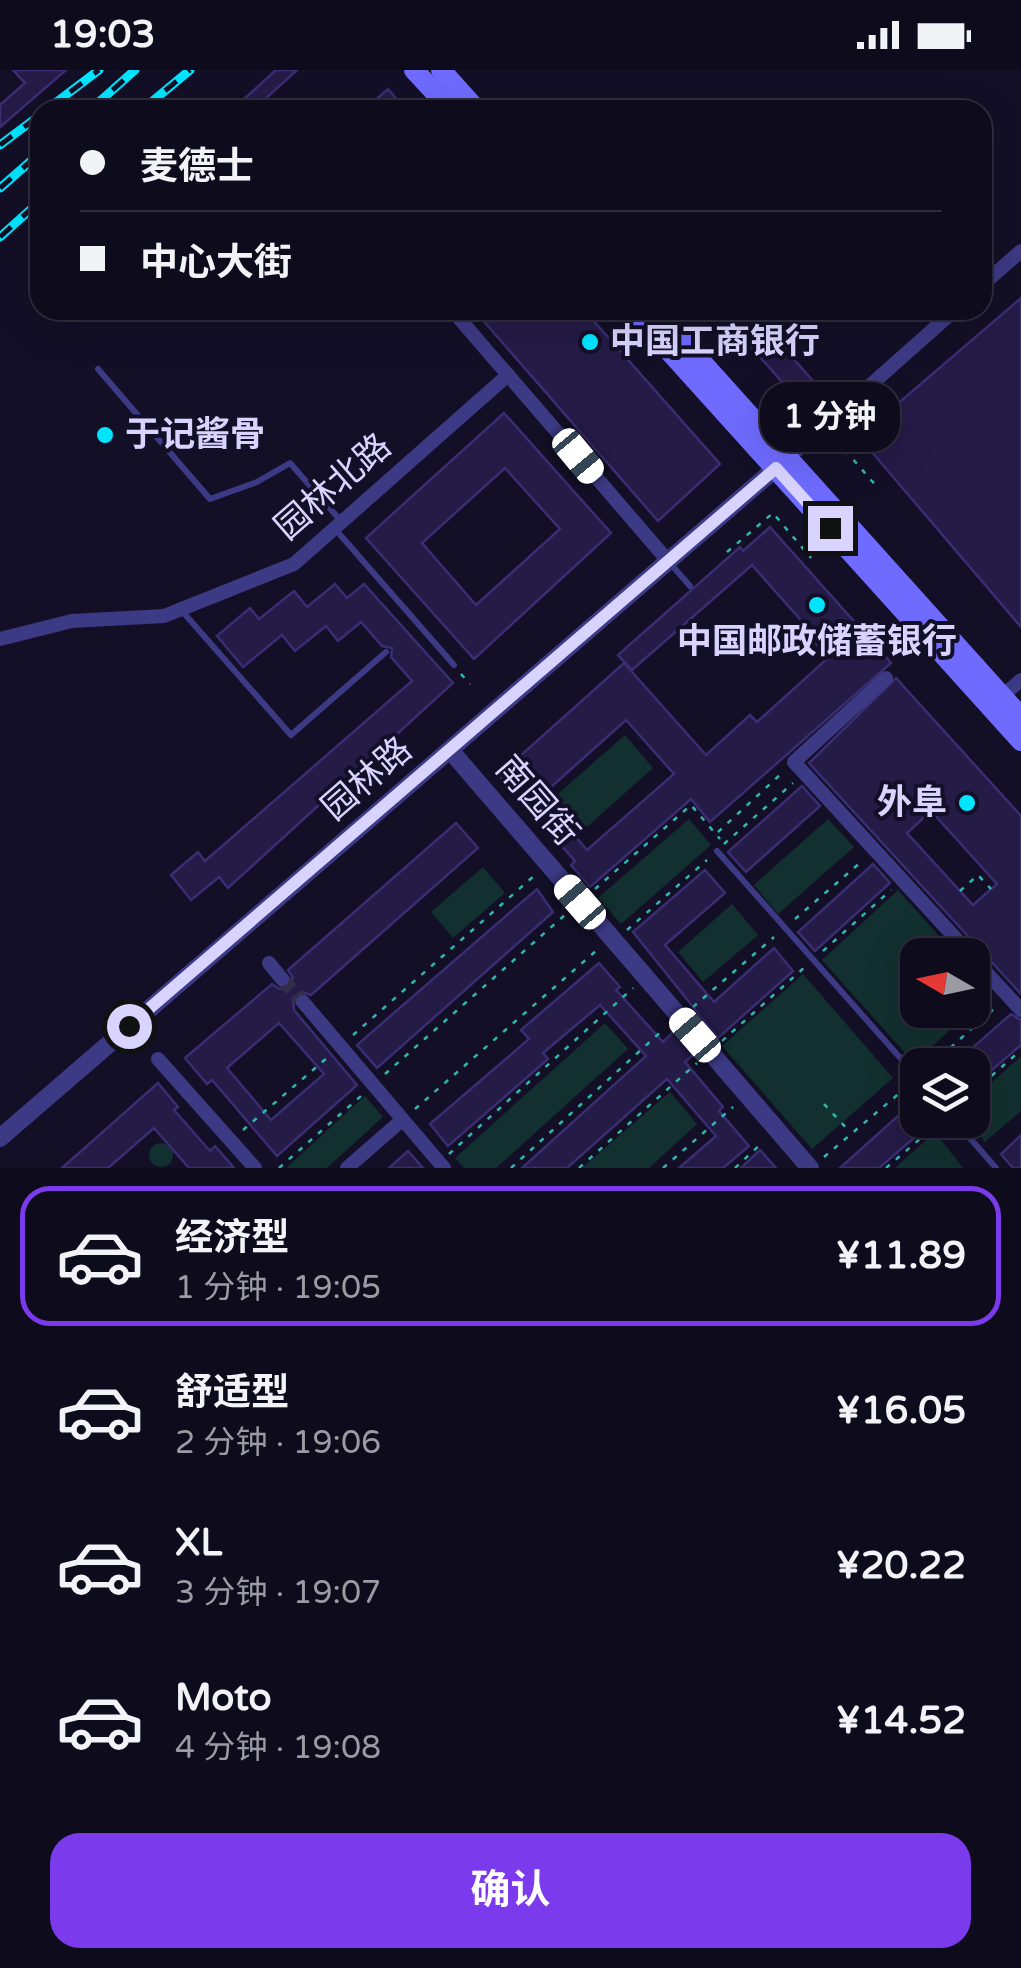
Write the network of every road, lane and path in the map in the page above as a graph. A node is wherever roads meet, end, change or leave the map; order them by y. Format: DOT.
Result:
graph roads {
  1 [pos="414,70"];
  2 [pos="441,70"];
  3 [pos="441,100"];
  4 [pos="468,100"];
  5 [pos="1021,251"];
  6 [pos="992,277"];
  7 [pos="461,320"];
  8 [pos="642,320"];
  9 [pos="663,320"];
  10 [pos="944,320"];
  11 [pos="98,369"];
  12 [pos="508,375"];
  13 [pos="845,450"];
  14 [pos="782,464"];
  15 [pos="878,488"];
  16 [pos="338,525"];
  17 [pos="728,552"];
  18 [pos="812,558"];
  19 [pos="668,562"];
  20 [pos="690,586"];
  21 [pos="182,610"];
  22 [pos="0,639"];
  23 [pos="386,652"];
  24 [pos="454,664"];
  25 [pos="886,678"];
  26 [pos="1021,680"];
  27 [pos="1002,696"];
  28 [pos="1021,716"];
  29 [pos="1021,742"];
  30 [pos="450,750"];
  31 [pos="799,768"];
  32 [pos="716,834"];
  33 [pos="725,844"];
  34 [pos="717,851"];
  35 [pos="548,864"];
  36 [pos="902,880"];
  37 [pos="991,889"];
  38 [pos="960,891"];
  39 [pos="580,902"];
  40 [pos="955,938"];
  41 [pos="613,940"];
  42 [pos="813,960"];
  43 [pos="269,963"];
  44 [pos="990,976"];
  45 [pos="645,977"];
  46 [pos="282,979"];
  47 [pos="1008,996"];
  48 [pos="303,1002"];
  49 [pos="1021,1010"];
  50 [pos="679,1016"];
  51 [pos="340,1046"];
  52 [pos="951,1048"];
  53 [pos="1021,1050"];
  54 [pos="710,1052"];
  55 [pos="158,1059"];
  56 [pos="900,1059"];
  57 [pos="990,1077"];
  58 [pos="373,1085"];
  59 [pos="900,1092"];
  60 [pos="747,1095"];
  61 [pos="824,1104"];
  62 [pos="402,1120"];
  63 [pos="777,1130"];
  64 [pos="851,1134"];
  65 [pos="0,1138"];
  66 [pos="921,1138"];
  67 [pos="970,1138"];
  68 [pos="231,1141"];
  69 [pos="442,1165"];
  70 [pos="351,1167"];
  71 [pos="255,1168"];
  72 [pos="278,1168"];
  73 [pos="511,1168"];
  74 [pos="579,1168"];
  75 [pos="663,1168"];
  76 [pos="735,1168"];
  77 [pos="811,1168"];
  78 [pos="886,1168"];
  79 [pos="996,1168"];
  1 -- 3 [label="main road"];
  2 -- 4 [label="main road"];
  5 -- 6 [label="street"];
  7 -- 12 [label="street"];
  8 -- 14 [label="main road"];
  9 -- 14 [label="main road"];
  10 -- 14 [label="street"];
  11 -- 16 [label="lane"];
  12 -- 16 [label="street, 园林北路"];
  12 -- 19 [label="street"];
  13 -- 15 [label="path"];
  14 -- 19 [label="street, 园林路"];
  14 -- 27 [label="main road"];
  14 -- 29 [label="main road"];
  16 -- 21 [label="street, 园林北路"];
  16 -- 24 [label="lane"];
  17 -- 18 [label="path"];
  19 -- 20 [label="lane"];
  19 -- 30 [label="street, 园林路"];
  21 -- 22 [label="street, 园林北路"];
  21 -- 23 [label="lane"];
  25 -- 31 [label="street"];
  26 -- 27 [label="street"];
  27 -- 28 [label="main road"];
  30 -- 35 [label="street, 南园街"];
  30 -- 65 [label="street, 园林路"];
  31 -- 32 [label="path"];
  31 -- 33 [label="path"];
  31 -- 36 [label="street"];
  32 -- 33 [label="path"];
  32 -- 39 [label="path"];
  33 -- 34 [label="path"];
  34 -- 41 [label="path"];
  34 -- 42 [label="lane"];
  35 -- 39 [label="street, 南园街"];
  35 -- 51 [label="path"];
  36 -- 40 [label="street"];
  36 -- 42 [label="path"];
  37 -- 38 [label="path"];
  39 -- 41 [label="street, 南园街"];
  39 -- 58 [label="path"];
  41 -- 45 [label="street, 南园街"];
  41 -- 62 [label="path"];
  42 -- 54 [label="path"];
  42 -- 56 [label="lane"];
  43 -- 46 [label="street"];
  44 -- 47 [label="street"];
  45 -- 50 [label="street, 南园街"];
  45 -- 69 [label="path"];
  47 -- 49 [label="street"];
  47 -- 52 [label="path"];
  48 -- 51 [label="street"];
  50 -- 54 [label="street, 南园街"];
  50 -- 73 [label="path"];
  51 -- 58 [label="street"];
  51 -- 68 [label="path"];
  53 -- 57 [label="path"];
  54 -- 60 [label="street, 南园街"];
  54 -- 74 [label="path"];
  55 -- 68 [label="street"];
  58 -- 62 [label="street"];
  58 -- 72 [label="path"];
  59 -- 64 [label="path"];
  60 -- 63 [label="street, 南园街"];
  60 -- 75 [label="path"];
  61 -- 64 [label="path"];
  62 -- 69 [label="street"];
  62 -- 70 [label="street"];
  63 -- 76 [label="path"];
  63 -- 77 [label="street, 南园街"];
  64 -- 77 [label="path"];
  66 -- 78 [label="path"];
  67 -- 79 [label="lane"];
  68 -- 71 [label="street"];
}
